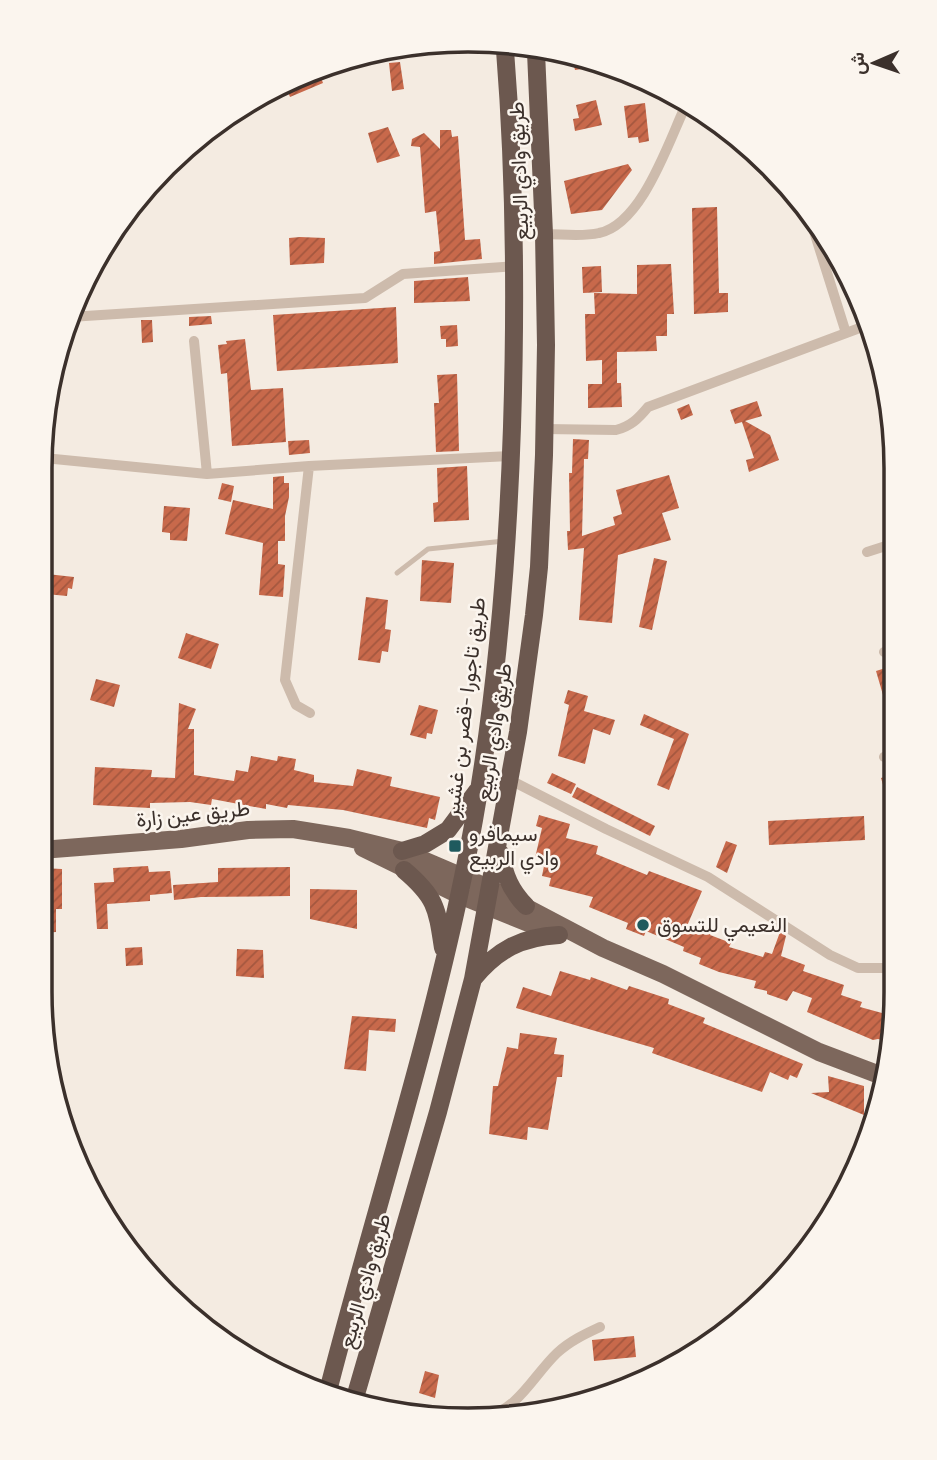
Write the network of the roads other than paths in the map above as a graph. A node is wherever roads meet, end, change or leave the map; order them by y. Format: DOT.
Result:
graph roads {
  1 [pos="505,54"];
  2 [pos="536,58"];
  3 [pos="683,112"];
  4 [pos="544,234"];
  5 [pos="818,243"];
  6 [pos="516,266"];
  7 [pos="81,316"];
  8 [pos="860,328"];
  9 [pos="846,333"];
  10 [pos="194,341"];
  11 [pos="545,429"];
  12 [pos="511,456"];
  13 [pos="52,459"];
  14 [pos="309,466"];
  15 [pos="207,474"];
  16 [pos="507,541"];
  17 [pos="884,547"];
  18 [pos="867,552"];
  19 [pos="397,573"];
  20 [pos="310,713"];
  21 [pos="510,780"];
  22 [pos="480,788"];
  23 [pos="349,838"];
  24 [pos="500,838"];
  25 [pos="52,849"];
  26 [pos="402,851"];
  27 [pos="404,870"];
  28 [pos="461,887"];
  29 [pos="489,898"];
  30 [pos="526,906"];
  31 [pos="559,935"];
  32 [pos="603,948"];
  33 [pos="445,956"];
  34 [pos="884,968"];
  35 [pos="473,979"];
  36 [pos="877,1074"];
  37 [pos="600,1327"];
  38 [pos="330,1383"];
  39 [pos="362,1393"];
  40 [pos="509,1406"];
  1 -- 6 [label="highway, طريق تاجورا -قصر بن غشير"];
  2 -- 4 [label="highway, طريق وادي الربيع"];
  3 -- 4 [label="street"];
  4 -- 11 [label="highway, طريق وادي الربيع"];
  5 -- 9 [label="street"];
  6 -- 7 [label="street"];
  6 -- 12 [label="highway, طريق تاجورا -قصر بن غشير"];
  8 -- 9 [label="street"];
  9 -- 11 [label="street"];
  10 -- 15 [label="street"];
  11 -- 21 [label="highway, طريق وادي الربيع"];
  12 -- 14 [label="street"];
  12 -- 16 [label="highway, طريق تاجورا -قصر بن غشير"];
  13 -- 15 [label="street"];
  14 -- 15 [label="street"];
  14 -- 20 [label="street"];
  16 -- 19 [label="lane"];
  16 -- 22 [label="highway, طريق تاجورا -قصر بن غشير"];
  17 -- 18 [label="street"];
  21 -- 24 [label="highway, طريق وادي الربيع"];
  21 -- 34 [label="street"];
  22 -- 26 [label="highway"];
  22 -- 28 [label="highway, طريق تاجورا -قصر بن غشير"];
  23 -- 25 [label="main road, طريق عين زارة"];
  23 -- 26 [label="main road, طريق عين زارة"];
  23 -- 27 [label="main road"];
  24 -- 29 [label="highway, طريق وادي الربيع"];
  24 -- 30 [label="highway"];
  26 -- 28 [label="main road, طريق عين زارة"];
  27 -- 28 [label="main road"];
  27 -- 33 [label="highway"];
  28 -- 29 [label="main road"];
  28 -- 33 [label="highway, طريق تاجورا -قصر بن غشير"];
  29 -- 30 [label="main road"];
  29 -- 31 [label="main road"];
  29 -- 35 [label="highway, طريق وادي الربيع"];
  30 -- 32 [label="main road"];
  31 -- 32 [label="main road"];
  31 -- 35 [label="highway"];
  32 -- 36 [label="main road"];
  33 -- 38 [label="highway, طريق تاجورا -قصر بن غشير"];
  35 -- 39 [label="highway, طريق وادي الربيع"];
  37 -- 40 [label="street"];
}
